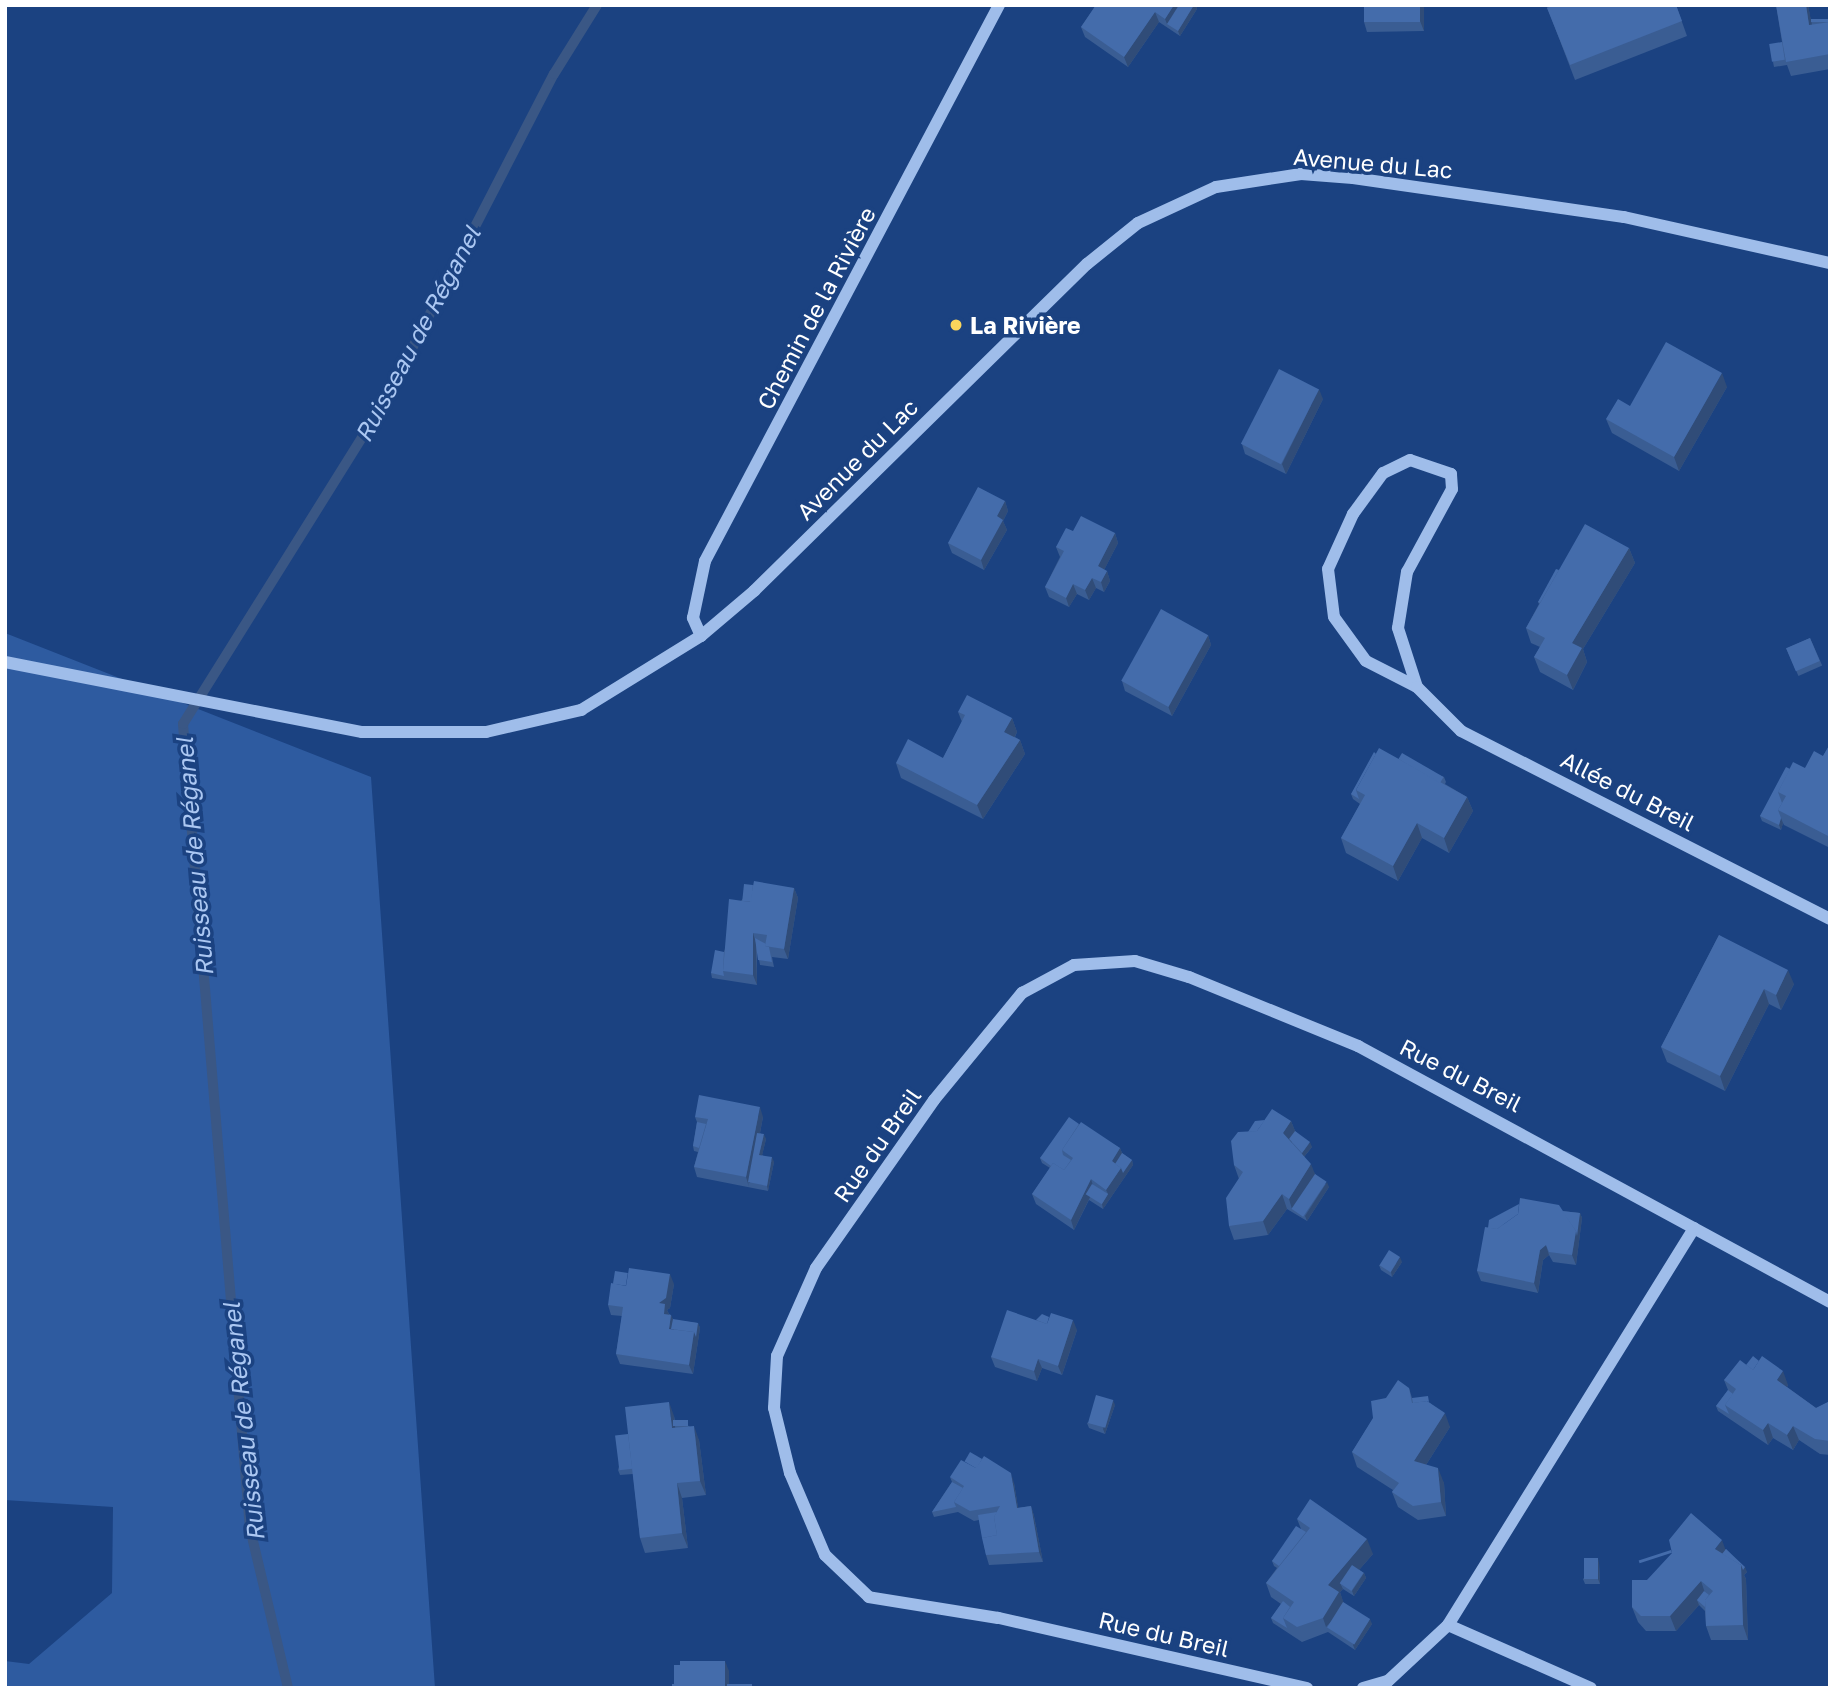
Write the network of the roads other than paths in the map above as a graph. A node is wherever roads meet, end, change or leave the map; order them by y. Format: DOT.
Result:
graph roads {
  1 [pos="999,5"];
  2 [pos="1830,263"];
  3 [pos="701,636"];
  4 [pos="5,662"];
  5 [pos="1417,687"];
  6 [pos="1830,919"];
  7 [pos="1694,1228"];
  8 [pos="1830,1303"];
  9 [pos="1448,1625"];
  10 [pos="1307,1688"];
  11 [pos="1363,1688"];
  12 [pos="1591,1688"];
  1 -- 3 [label="street, Chemin de la Rivière"];
  2 -- 3 [label="street, Avenue du Lac"];
  3 -- 4 [label="street, Avenue du Lac"];
  5 -- 5 [label="street, Allée du Breil"];
  5 -- 6 [label="street, Allée du Breil"];
  7 -- 8 [label="street, Rue du Breil"];
  7 -- 9 [label="street"];
  7 -- 10 [label="street, Rue du Breil"];
  9 -- 11 [label="street"];
  9 -- 12 [label="street"];
}
